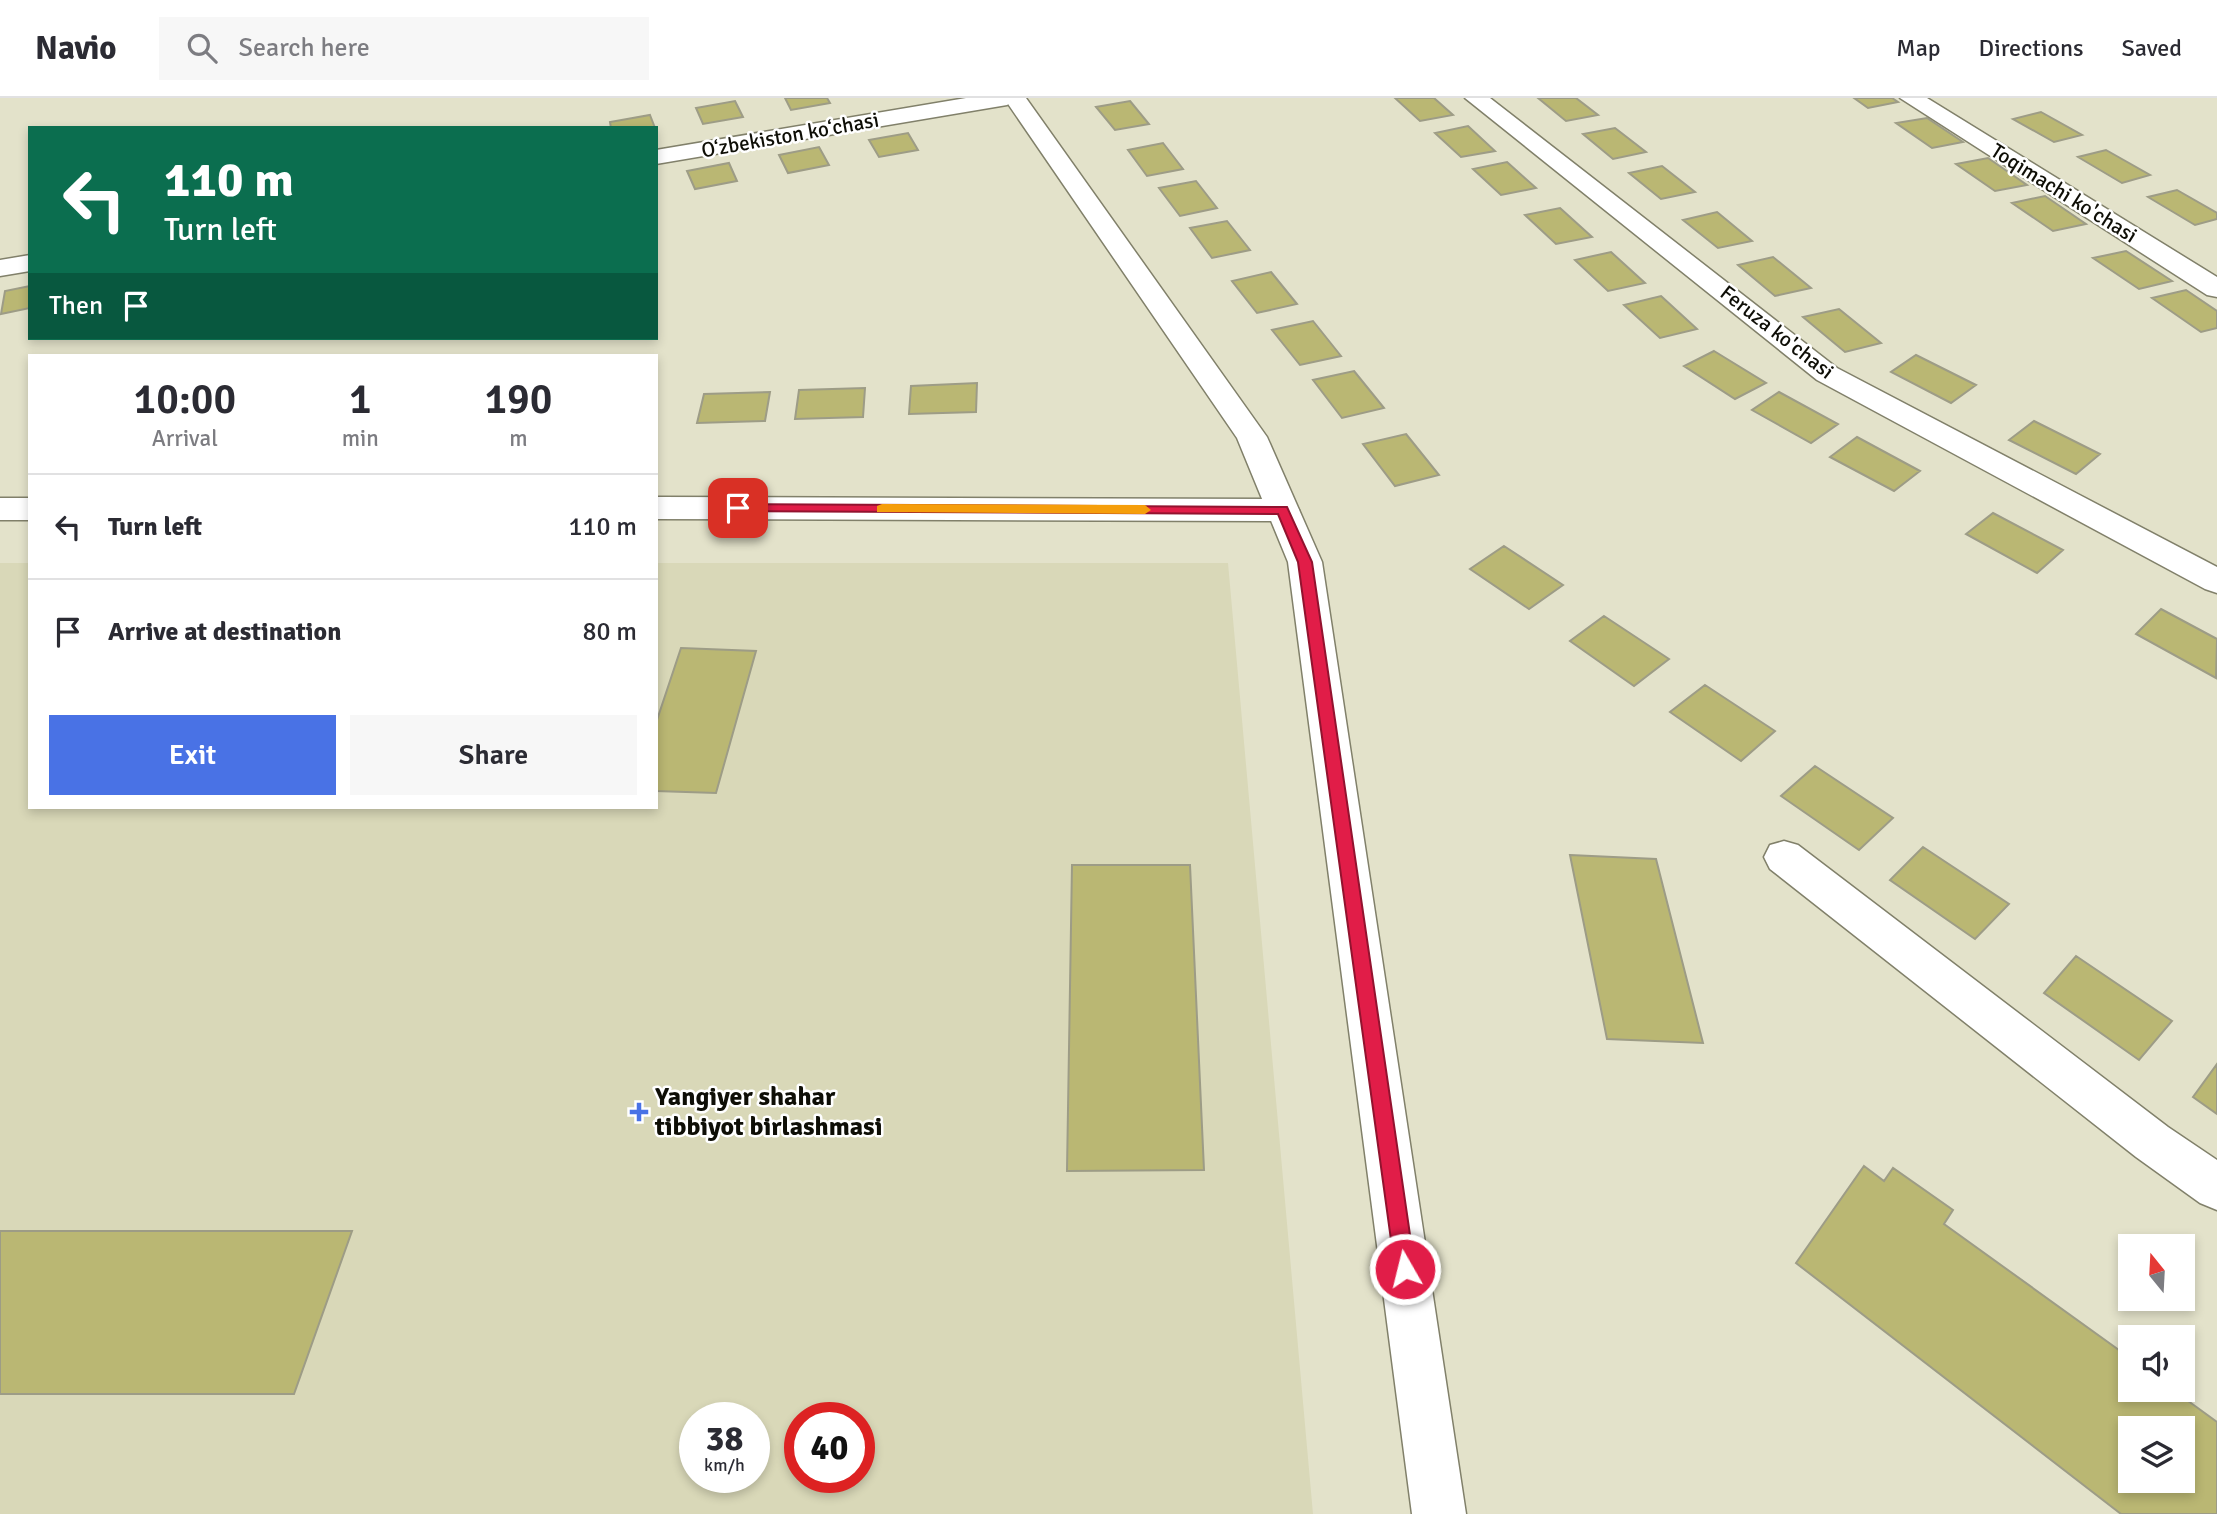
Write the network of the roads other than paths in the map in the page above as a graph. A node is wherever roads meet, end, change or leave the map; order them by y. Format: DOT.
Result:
graph roads {
  1 [pos="1007,98"];
  2 [pos="1015,98"];
  3 [pos="1476,98"];
  4 [pos="1911,98"];
  5 [pos="658,157"];
  6 [pos="28,263"];
  7 [pos="0,268"];
  8 [pos="2217,289"];
  9 [pos="658,508"];
  10 [pos="0,509"];
  11 [pos="28,509"];
  12 [pos="1283,510"];
  13 [pos="2217,581"];
  14 [pos="1784,857"];
  15 [pos="2217,1186"];
  16 [pos="1439,1514"];
  1 -- 5 [label="street, Oʻzbekiston koʻchasi"];
  2 -- 12 [label="street"];
  3 -- 13 [label="street, Feruza ko'chasi"];
  4 -- 8 [label="street, Toqimachi ko'chasi"];
  6 -- 7 [label="street"];
  9 -- 12 [label="street"];
  10 -- 11 [label="street"];
  12 -- 16 [label="street"];
  14 -- 15 [label="street"];
}
